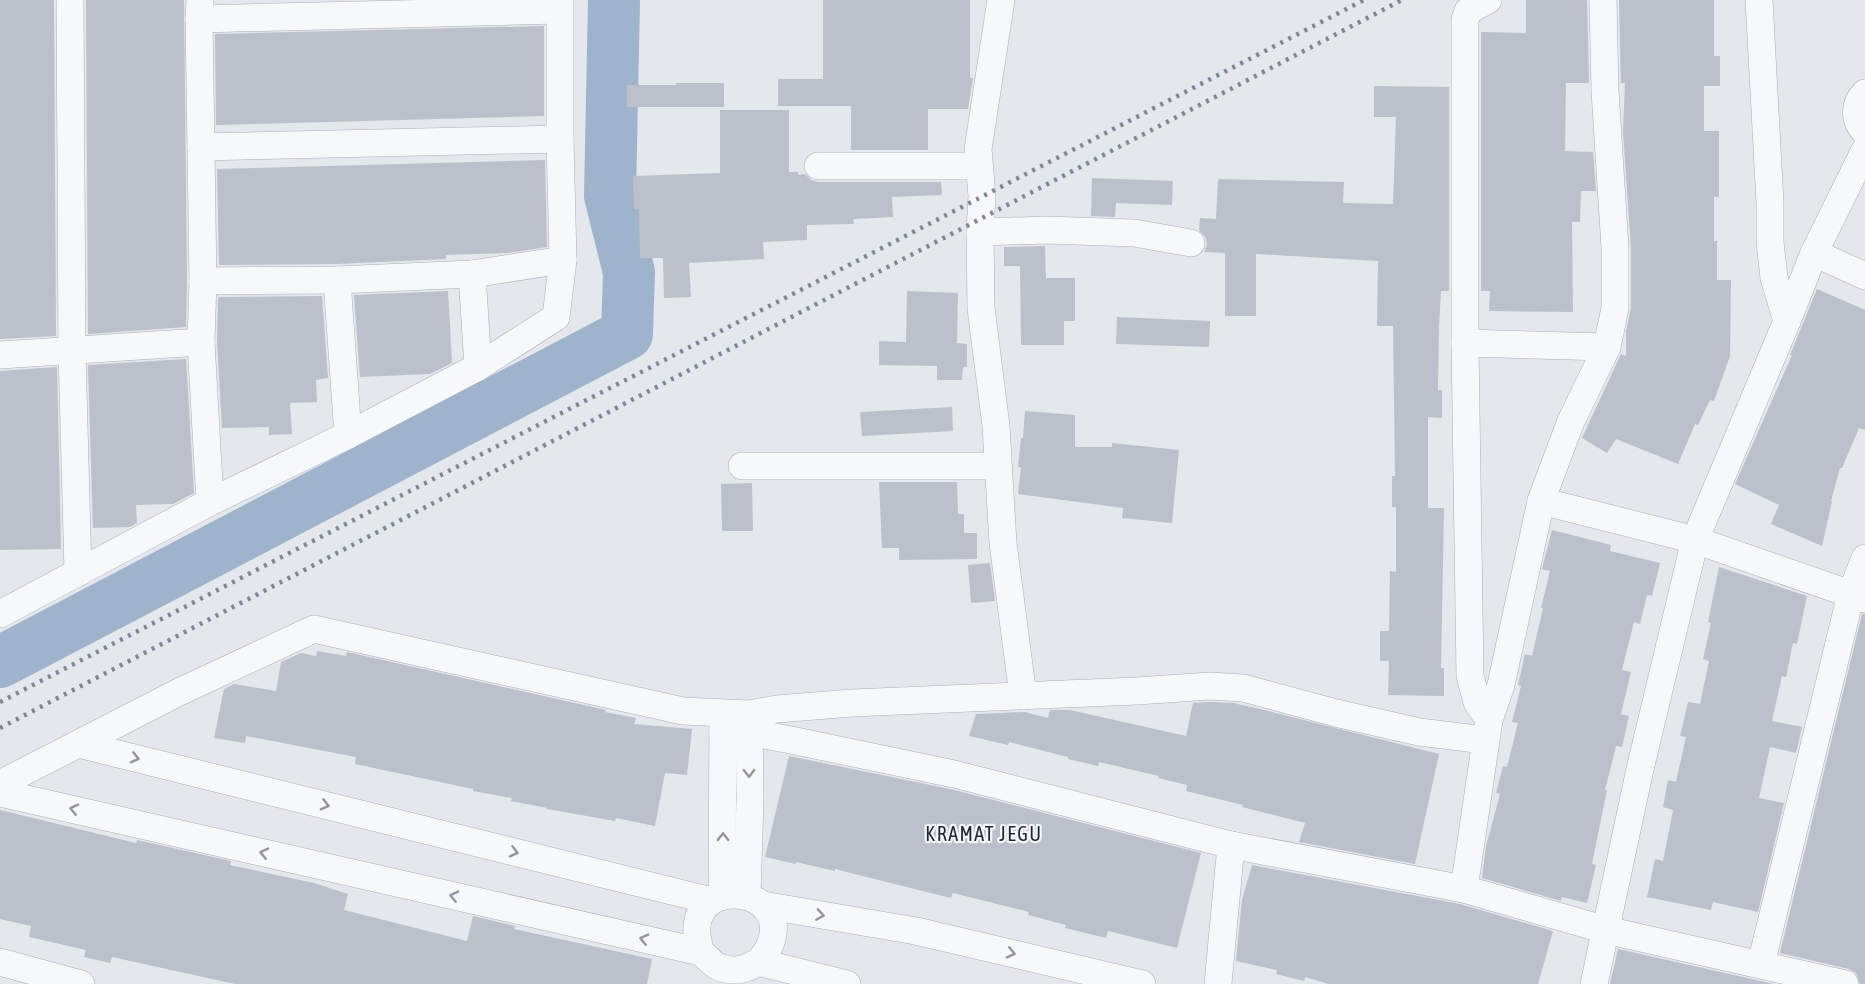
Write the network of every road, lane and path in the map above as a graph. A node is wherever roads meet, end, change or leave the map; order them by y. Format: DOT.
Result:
graph roads {
  1 [pos="70,0"];
  2 [pos="1001,0"];
  3 [pos="1488,0"];
  4 [pos="1603,0"];
  5 [pos="1758,0"];
  6 [pos="560,5"];
  7 [pos="199,10"];
  8 [pos="1865,93"];
  9 [pos="1865,132"];
  10 [pos="560,139"];
  11 [pos="201,147"];
  12 [pos="1865,150"];
  13 [pos="818,166"];
  14 [pos="978,166"];
  15 [pos="980,232"];
  16 [pos="1191,243"];
  17 [pos="1814,253"];
  18 [pos="563,260"];
  19 [pos="472,274"];
  20 [pos="1865,276"];
  21 [pos="337,280"];
  22 [pos="203,281"];
  23 [pos="1787,321"];
  24 [pos="201,342"];
  25 [pos="1465,343"];
  26 [pos="1607,347"];
  27 [pos="72,351"];
  28 [pos="0,355"];
  29 [pos="478,367"];
  30 [pos="348,435"];
  31 [pos="742,466"];
  32 [pos="997,466"];
  33 [pos="1541,501"];
  34 [pos="210,502"];
  35 [pos="1695,540"];
  36 [pos="1865,558"];
  37 [pos="78,573"];
  38 [pos="1858,597"];
  39 [pos="0,614"];
  40 [pos="1023,696"];
  41 [pos="736,723"];
  42 [pos="1487,730"];
  43 [pos="78,744"];
  44 [pos="0,784"];
  45 [pos="0,793"];
  46 [pos="1230,845"];
  47 [pos="1464,889"];
  48 [pos="736,899"];
  49 [pos="1606,930"];
  50 [pos="0,962"];
  51 [pos="1761,964"];
  52 [pos="712,967"];
  53 [pos="755,970"];
  54 [pos="81,984"];
  55 [pos="847,984"];
  56 [pos="1142,984"];
  57 [pos="1218,984"];
  58 [pos="1594,984"];
  59 [pos="1845,984"];
  1 -- 27 [label="street"];
  2 -- 14 [label="street"];
  3 -- 25 [label="street"];
  4 -- 26 [label="street"];
  5 -- 23 [label="street"];
  6 -- 7 [label="street"];
  6 -- 10 [label="street"];
  7 -- 11 [label="street"];
  8 -- 9 [label="street"];
  10 -- 11 [label="street"];
  10 -- 18 [label="street"];
  11 -- 22 [label="street"];
  12 -- 17 [label="street"];
  13 -- 14 [label="street"];
  14 -- 15 [label="street"];
  15 -- 16 [label="street"];
  15 -- 32 [label="street"];
  17 -- 20 [label="street"];
  17 -- 23 [label="street"];
  18 -- 19 [label="street"];
  18 -- 29 [label="street"];
  19 -- 21 [label="street"];
  19 -- 29 [label="street"];
  21 -- 22 [label="street"];
  21 -- 30 [label="street"];
  22 -- 24 [label="street"];
  23 -- 35 [label="street"];
  24 -- 27 [label="street"];
  24 -- 34 [label="street"];
  25 -- 26 [label="street"];
  25 -- 42 [label="street"];
  26 -- 33 [label="street"];
  27 -- 28 [label="street"];
  27 -- 37 [label="street"];
  29 -- 30 [label="street"];
  30 -- 34 [label="street"];
  31 -- 32 [label="street"];
  32 -- 40 [label="street"];
  33 -- 35 [label="street"];
  33 -- 42 [label="street"];
  34 -- 37 [label="street"];
  35 -- 38 [label="street"];
  35 -- 49 [label="street"];
  36 -- 38 [label="street"];
  37 -- 39 [label="street"];
  38 -- 51 [label="street"];
  40 -- 41 [label="street"];
  40 -- 42 [label="street"];
  41 -- 43 [label="street"];
  41 -- 46 [label="street"];
  41 -- 48 [label="street"];
  42 -- 47 [label="street"];
  43 -- 44 [label="street"];
  43 -- 48 [label="street, one-way"];
  52 -- 45 [label="street, one-way"];
  46 -- 47 [label="street"];
  46 -- 57 [label="street"];
  47 -- 49 [label="street"];
  48 -- 52 [label="street"];
  48 -- 53 [label="street"];
  48 -- 56 [label="street, one-way"];
  49 -- 51 [label="street"];
  49 -- 58 [label="street"];
  50 -- 54 [label="street"];
  51 -- 59 [label="street"];
  52 -- 53 [label="street"];
  53 -- 55 [label="street"];
}
